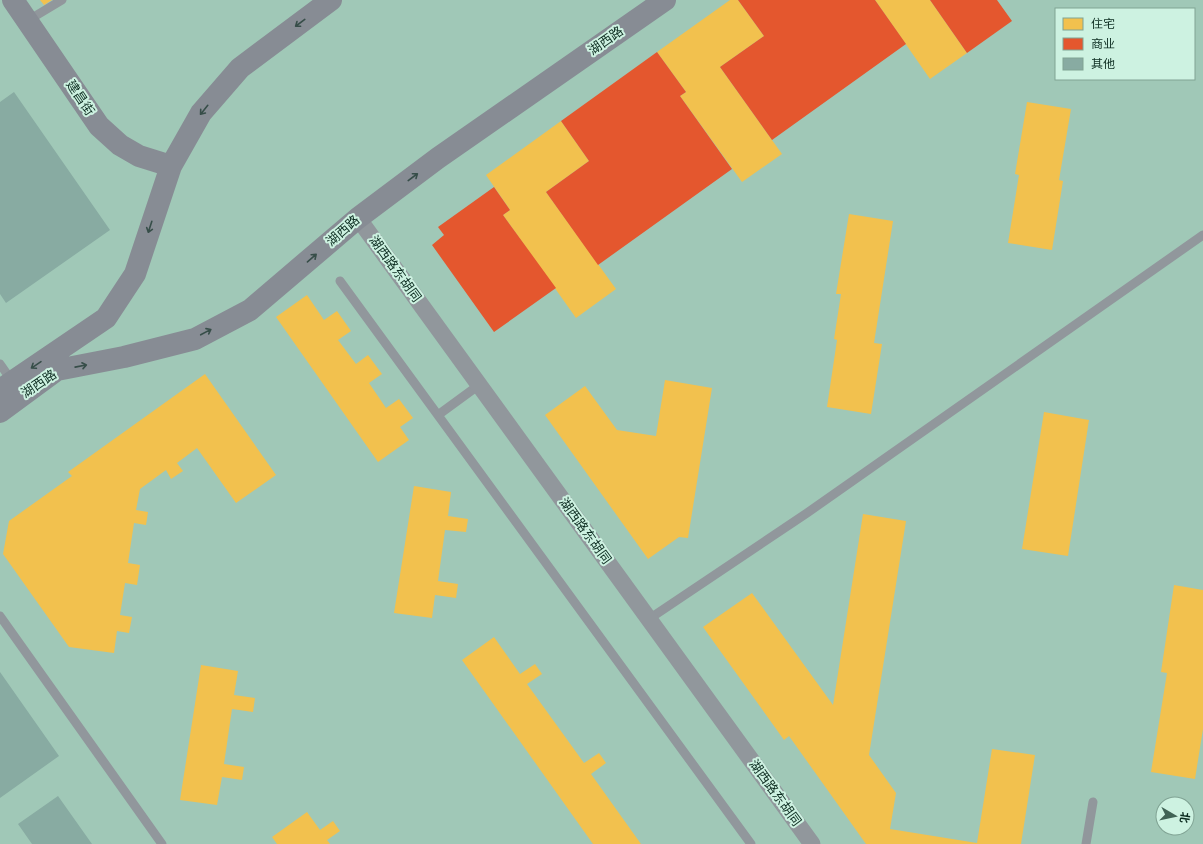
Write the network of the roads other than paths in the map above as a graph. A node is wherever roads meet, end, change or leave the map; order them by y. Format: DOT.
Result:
graph roads {
  1 [pos="13,0"];
  2 [pos="62,0"];
  3 [pos="331,0"];
  4 [pos="665,0"];
  5 [pos="27,21"];
  6 [pos="171,166"];
  7 [pos="358,218"];
  8 [pos="1203,235"];
  9 [pos="340,281"];
  10 [pos="4,378"];
  11 [pos="479,385"];
  12 [pos="0,412"];
  13 [pos="438,415"];
  14 [pos="0,616"];
  15 [pos="649,619"];
  16 [pos="1092,802"];
  17 [pos="162,844"];
  18 [pos="751,844"];
  19 [pos="812,844"];
  20 [pos="1086,844"];
  1 -- 5 [label="main road, 建昌街"];
  2 -- 5 [label="lane"];
  3 -- 6 [label="main road, 湖西路, one-way"];
  7 -- 4 [label="main road, 湖西路, one-way"];
  5 -- 6 [label="main road, 建昌街"];
  6 -- 10 [label="main road, 湖西路, one-way"];
  7 -- 11 [label="street, 湖西路东胡同"];
  12 -- 7 [label="main road, 湖西路, one-way"];
  8 -- 15 [label="lane"];
  9 -- 13 [label="lane"];
  11 -- 13 [label="lane"];
  11 -- 15 [label="street, 湖西路东胡同"];
  13 -- 18 [label="lane"];
  14 -- 17 [label="lane"];
  15 -- 19 [label="street, 湖西路东胡同"];
  16 -- 20 [label="lane"];
}
